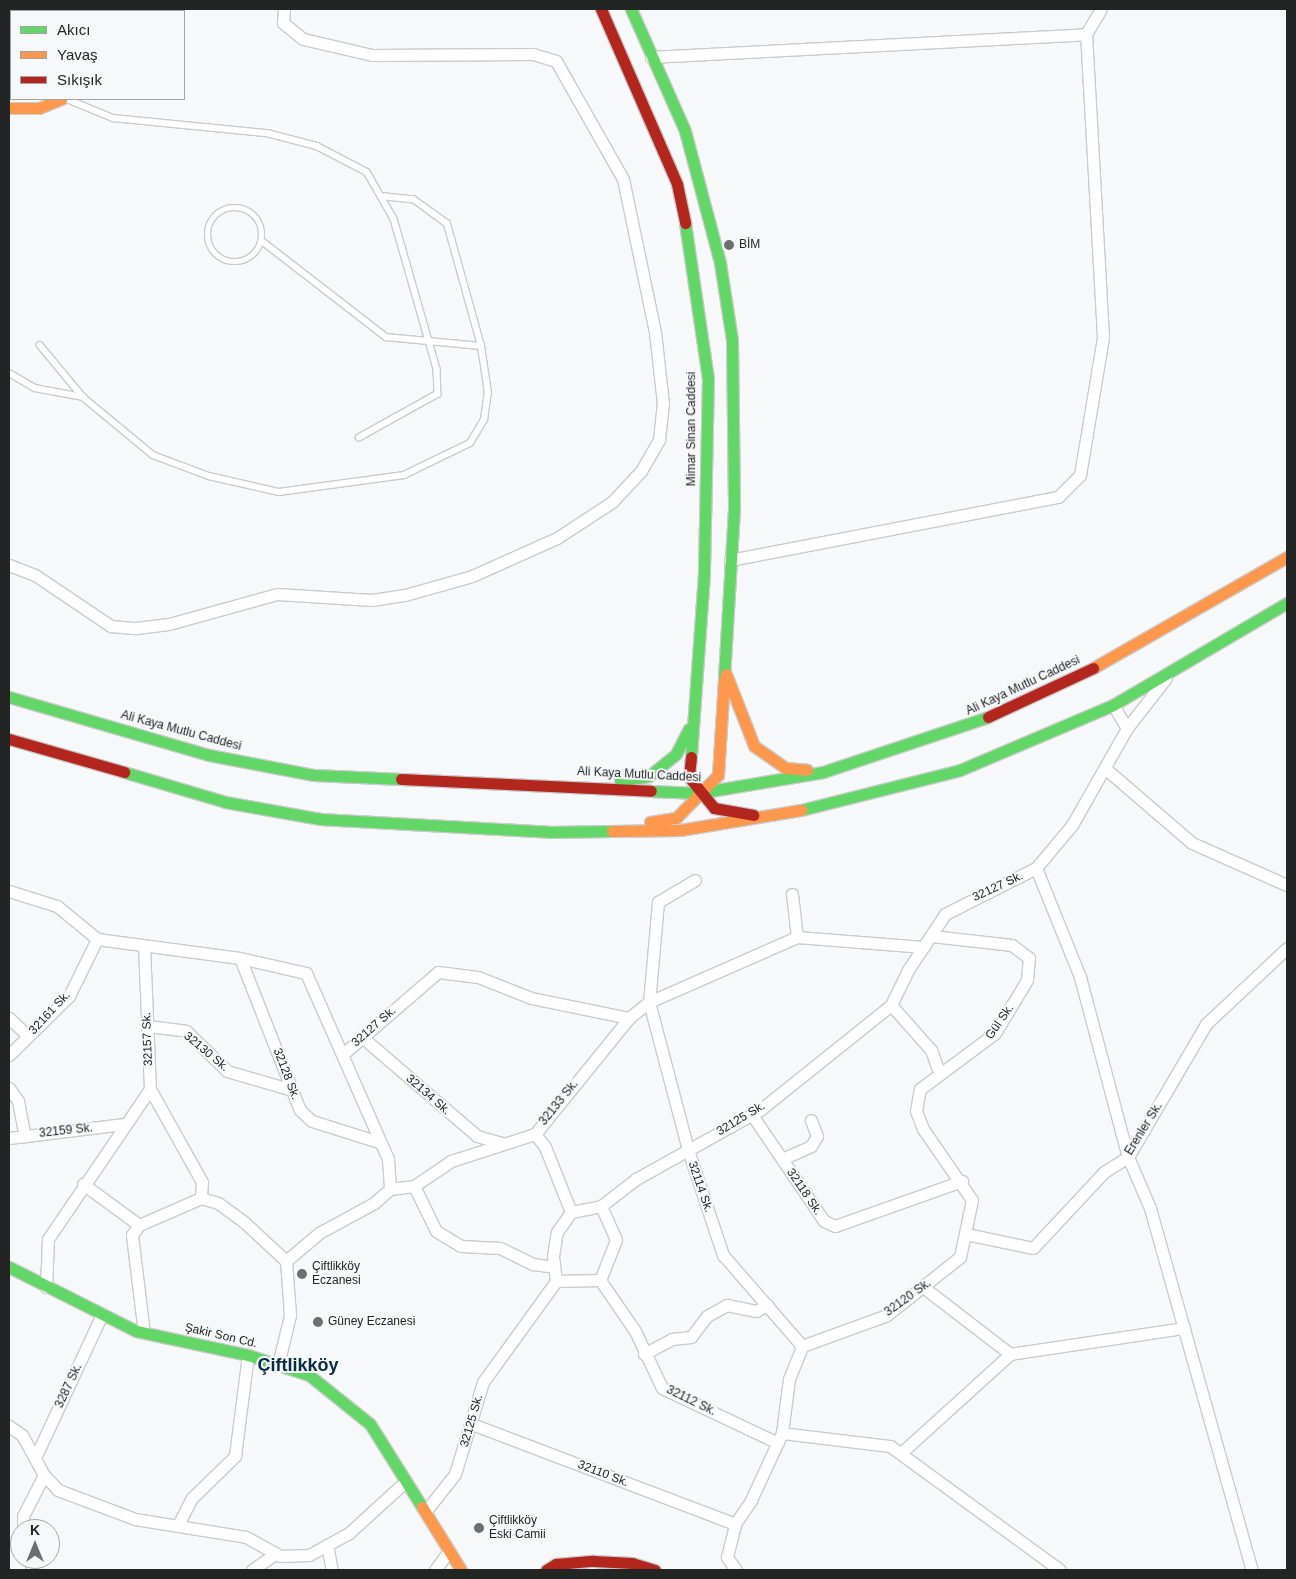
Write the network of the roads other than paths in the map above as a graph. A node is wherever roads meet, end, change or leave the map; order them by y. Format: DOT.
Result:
graph roads {
  1 [pos="284,9"];
  2 [pos="601,9"];
  3 [pos="632,9"];
  4 [pos="1101,9"];
  5 [pos="1086,34"];
  6 [pos="651,57"];
  7 [pos="59,100"];
  8 [pos="69,100"];
  9 [pos="9,108"];
  10 [pos="384,197"];
  11 [pos="262,241"];
  12 [pos="429,343"];
  13 [pos="40,345"];
  14 [pos="481,346"];
  15 [pos="9,373"];
  16 [pos="83,397"];
  17 [pos="359,438"];
  18 [pos="1287,557"];
  19 [pos="730,560"];
  20 [pos="9,565"];
  21 [pos="1287,603"];
  22 [pos="722,659"];
  23 [pos="1166,678"];
  24 [pos="9,697"];
  25 [pos="1113,705"];
  26 [pos="693,720"];
  27 [pos="1127,728"];
  28 [pos="9,739"];
  29 [pos="1108,770"];
  30 [pos="823,772"];
  31 [pos="599,786"];
  32 [pos="698,794"];
  33 [pos="770,818"];
  34 [pos="598,831"];
  35 [pos="1036,868"];
  36 [pos="695,880"];
  37 [pos="1287,885"];
  38 [pos="9,891"];
  39 [pos="792,894"];
  40 [pos="932,936"];
  41 [pos="797,937"];
  42 [pos="98,939"];
  43 [pos="144,946"];
  44 [pos="924,946"];
  45 [pos="1287,948"];
  46 [pos="240,958"];
  47 [pos="649,1002"];
  48 [pos="891,1005"];
  49 [pos="9,1018"];
  50 [pos="629,1018"];
  51 [pos="148,1026"];
  52 [pos="28,1036"];
  53 [pos="362,1037"];
  54 [pos="343,1054"];
  55 [pos="9,1055"];
  56 [pos="939,1072"];
  57 [pos="9,1088"];
  58 [pos="150,1089"];
  59 [pos="292,1090"];
  60 [pos="752,1115"];
  61 [pos="811,1120"];
  62 [pos="124,1124"];
  63 [pos="535,1134"];
  64 [pos="25,1136"];
  65 [pos="9,1138"];
  66 [pos="379,1142"];
  67 [pos="501,1143"];
  68 [pos="688,1150"];
  69 [pos="1128,1158"];
  70 [pos="782,1159"];
  71 [pos="962,1180"];
  72 [pos="84,1184"];
  73 [pos="414,1186"];
  74 [pos="390,1189"];
  75 [pos="202,1198"];
  76 [pos="601,1206"];
  77 [pos="571,1212"];
  78 [pos="139,1225"];
  79 [pos="966,1234"];
  80 [pos="286,1261"];
  81 [pos="9,1267"];
  82 [pos="554,1267"];
  83 [pos="600,1280"];
  84 [pos="556,1281"];
  85 [pos="46,1286"];
  86 [pos="923,1287"];
  87 [pos="767,1305"];
  88 [pos="102,1314"];
  89 [pos="1184,1328"];
  90 [pos="144,1333"];
  91 [pos="802,1346"];
  92 [pos="644,1354"];
  93 [pos="1010,1354"];
  94 [pos="248,1355"];
  95 [pos="278,1364"];
  96 [pos="472,1424"];
  97 [pos="9,1426"];
  98 [pos="780,1438"];
  99 [pos="901,1453"];
  100 [pos="35,1458"];
  101 [pos="44,1475"];
  102 [pos="406,1481"];
  103 [pos="425,1512"];
  104 [pos="24,1519"];
  105 [pos="735,1524"];
  106 [pos="178,1525"];
  107 [pos="327,1545"];
  108 [pos="450,1551"];
  109 [pos="275,1554"];
  110 [pos="252,1570"];
  111 [pos="332,1570"];
  112 [pos="435,1570"];
  113 [pos="462,1570"];
  114 [pos="546,1570"];
  115 [pos="655,1570"];
  116 [pos="736,1570"];
  117 [pos="1060,1570"];
  118 [pos="1252,1570"];
  1 -- 20 [label="street"];
  2 -- 26 [label="street, Mimar Sinan Caddesi"];
  3 -- 6 [label="street"];
  4 -- 5 [label="street"];
  5 -- 6 [label="street"];
  5 -- 19 [label="street"];
  6 -- 19 [label="street"];
  7 -- 9 [label="street"];
  8 -- 10 [label="lane"];
  10 -- 12 [label="lane"];
  10 -- 14 [label="lane"];
  11 -- 11 [label="lane"];
  11 -- 12 [label="lane"];
  12 -- 14 [label="lane"];
  12 -- 17 [label="lane"];
  13 -- 16 [label="lane"];
  14 -- 16 [label="lane"];
  15 -- 16 [label="lane"];
  18 -- 30 [label="street, Ali Kaya Mutlu Caddesi"];
  19 -- 22 [label="street"];
  21 -- 23 [label="street"];
  22 -- 30 [label="street"];
  22 -- 32 [label="street"];
  23 -- 25 [label="street"];
  23 -- 27 [label="street, 32127 Sk."];
  24 -- 31 [label="street, Ali Kaya Mutlu Caddesi"];
  25 -- 27 [label="street"];
  25 -- 33 [label="street"];
  26 -- 31 [label="street"];
  26 -- 32 [label="street, Mimar Sinan Caddesi"];
  27 -- 29 [label="street, 32127 Sk."];
  28 -- 34 [label="street"];
  29 -- 35 [label="street, 32127 Sk."];
  29 -- 37 [label="street"];
  30 -- 32 [label="street, Ali Kaya Mutlu Caddesi"];
  31 -- 32 [label="street, Ali Kaya Mutlu Caddesi"];
  32 -- 33 [label="street"];
  32 -- 34 [label="street"];
  33 -- 34 [label="street"];
  35 -- 40 [label="street, 32127 Sk."];
  35 -- 69 [label="street"];
  36 -- 47 [label="street, 32114 Sk."];
  38 -- 42 [label="street"];
  39 -- 41 [label="street"];
  40 -- 44 [label="street, 32127 Sk."];
  40 -- 56 [label="street, Gül Sk."];
  41 -- 44 [label="street"];
  41 -- 47 [label="street"];
  42 -- 43 [label="street, 32127 Sk."];
  42 -- 52 [label="street, 32161 Sk."];
  43 -- 46 [label="street, 32127 Sk."];
  43 -- 51 [label="street, 32157 Sk."];
  44 -- 48 [label="street, 32125 Sk."];
  45 -- 69 [label="street, Erenler Sk."];
  46 -- 54 [label="street, 32127 Sk."];
  46 -- 59 [label="street, 32128 Sk."];
  47 -- 50 [label="street, 32133 Sk."];
  47 -- 68 [label="street, 32114 Sk."];
  48 -- 56 [label="street"];
  48 -- 60 [label="street, 32125 Sk."];
  49 -- 52 [label="street"];
  50 -- 53 [label="street, 32127 Sk."];
  50 -- 63 [label="street, 32133 Sk."];
  51 -- 58 [label="street, 32157 Sk."];
  51 -- 59 [label="street, 32130 Sk."];
  52 -- 55 [label="street, 32161 Sk."];
  53 -- 54 [label="street, 32127 Sk."];
  53 -- 67 [label="street, 32134 Sk."];
  54 -- 66 [label="street"];
  56 -- 71 [label="street, 32120 Sk."];
  57 -- 64 [label="street"];
  58 -- 62 [label="street"];
  58 -- 75 [label="street"];
  59 -- 66 [label="street, 32128 Sk."];
  60 -- 68 [label="street, 32125 Sk."];
  60 -- 70 [label="street, 32118 Sk."];
  61 -- 70 [label="street"];
  62 -- 64 [label="street, 32159 Sk."];
  62 -- 72 [label="street"];
  63 -- 67 [label="street, 32133 Sk."];
  63 -- 77 [label="street"];
  64 -- 65 [label="street, 32159 Sk."];
  66 -- 74 [label="street"];
  67 -- 73 [label="street, 32133 Sk."];
  68 -- 76 [label="street, 32125 Sk."];
  68 -- 87 [label="street, 32114 Sk."];
  69 -- 79 [label="street, Erenler Sk."];
  69 -- 89 [label="street"];
  70 -- 71 [label="street, 32118 Sk."];
  71 -- 79 [label="street, 32120 Sk."];
  72 -- 78 [label="street"];
  72 -- 85 [label="street"];
  73 -- 74 [label="street, 32133 Sk."];
  73 -- 82 [label="street"];
  74 -- 80 [label="street"];
  75 -- 78 [label="street"];
  75 -- 80 [label="street"];
  76 -- 77 [label="street, 32125 Sk."];
  76 -- 83 [label="street"];
  77 -- 82 [label="street"];
  78 -- 90 [label="street"];
  79 -- 86 [label="street, 32120 Sk."];
  80 -- 95 [label="street"];
  81 -- 85 [label="street, Şakir Son Cd."];
  82 -- 84 [label="street"];
  83 -- 84 [label="street"];
  83 -- 92 [label="street, 32112 Sk."];
  84 -- 96 [label="street, 32125 Sk."];
  85 -- 88 [label="street, Şakir Son Cd."];
  86 -- 91 [label="street, 32120 Sk."];
  86 -- 93 [label="street"];
  87 -- 91 [label="street, 32114 Sk."];
  87 -- 92 [label="street"];
  88 -- 90 [label="street, Şakir Son Cd."];
  88 -- 100 [label="street, 3287 Sk."];
  89 -- 93 [label="street"];
  89 -- 118 [label="street"];
  90 -- 94 [label="street, Şakir Son Cd."];
  91 -- 98 [label="street"];
  92 -- 98 [label="street, 32112 Sk."];
  93 -- 99 [label="street"];
  94 -- 95 [label="street, Şakir Son Cd."];
  94 -- 106 [label="street"];
  95 -- 102 [label="street, Şakir Son Cd."];
  96 -- 103 [label="street, 32125 Sk."];
  96 -- 105 [label="street, 32110 Sk."];
  97 -- 100 [label="street"];
  98 -- 99 [label="street"];
  98 -- 105 [label="street"];
  99 -- 117 [label="street"];
  100 -- 101 [label="street"];
  101 -- 104 [label="street"];
  101 -- 106 [label="street"];
  102 -- 103 [label="street, Şakir Son Cd."];
  102 -- 107 [label="street"];
  103 -- 108 [label="street, Şakir Son Cd."];
  105 -- 116 [label="street"];
  106 -- 109 [label="street"];
  107 -- 109 [label="street"];
  107 -- 111 [label="street"];
  108 -- 112 [label="street"];
  108 -- 113 [label="street, Şakir Son Cd."];
  109 -- 110 [label="street"];
  114 -- 115 [label="street"];
}
